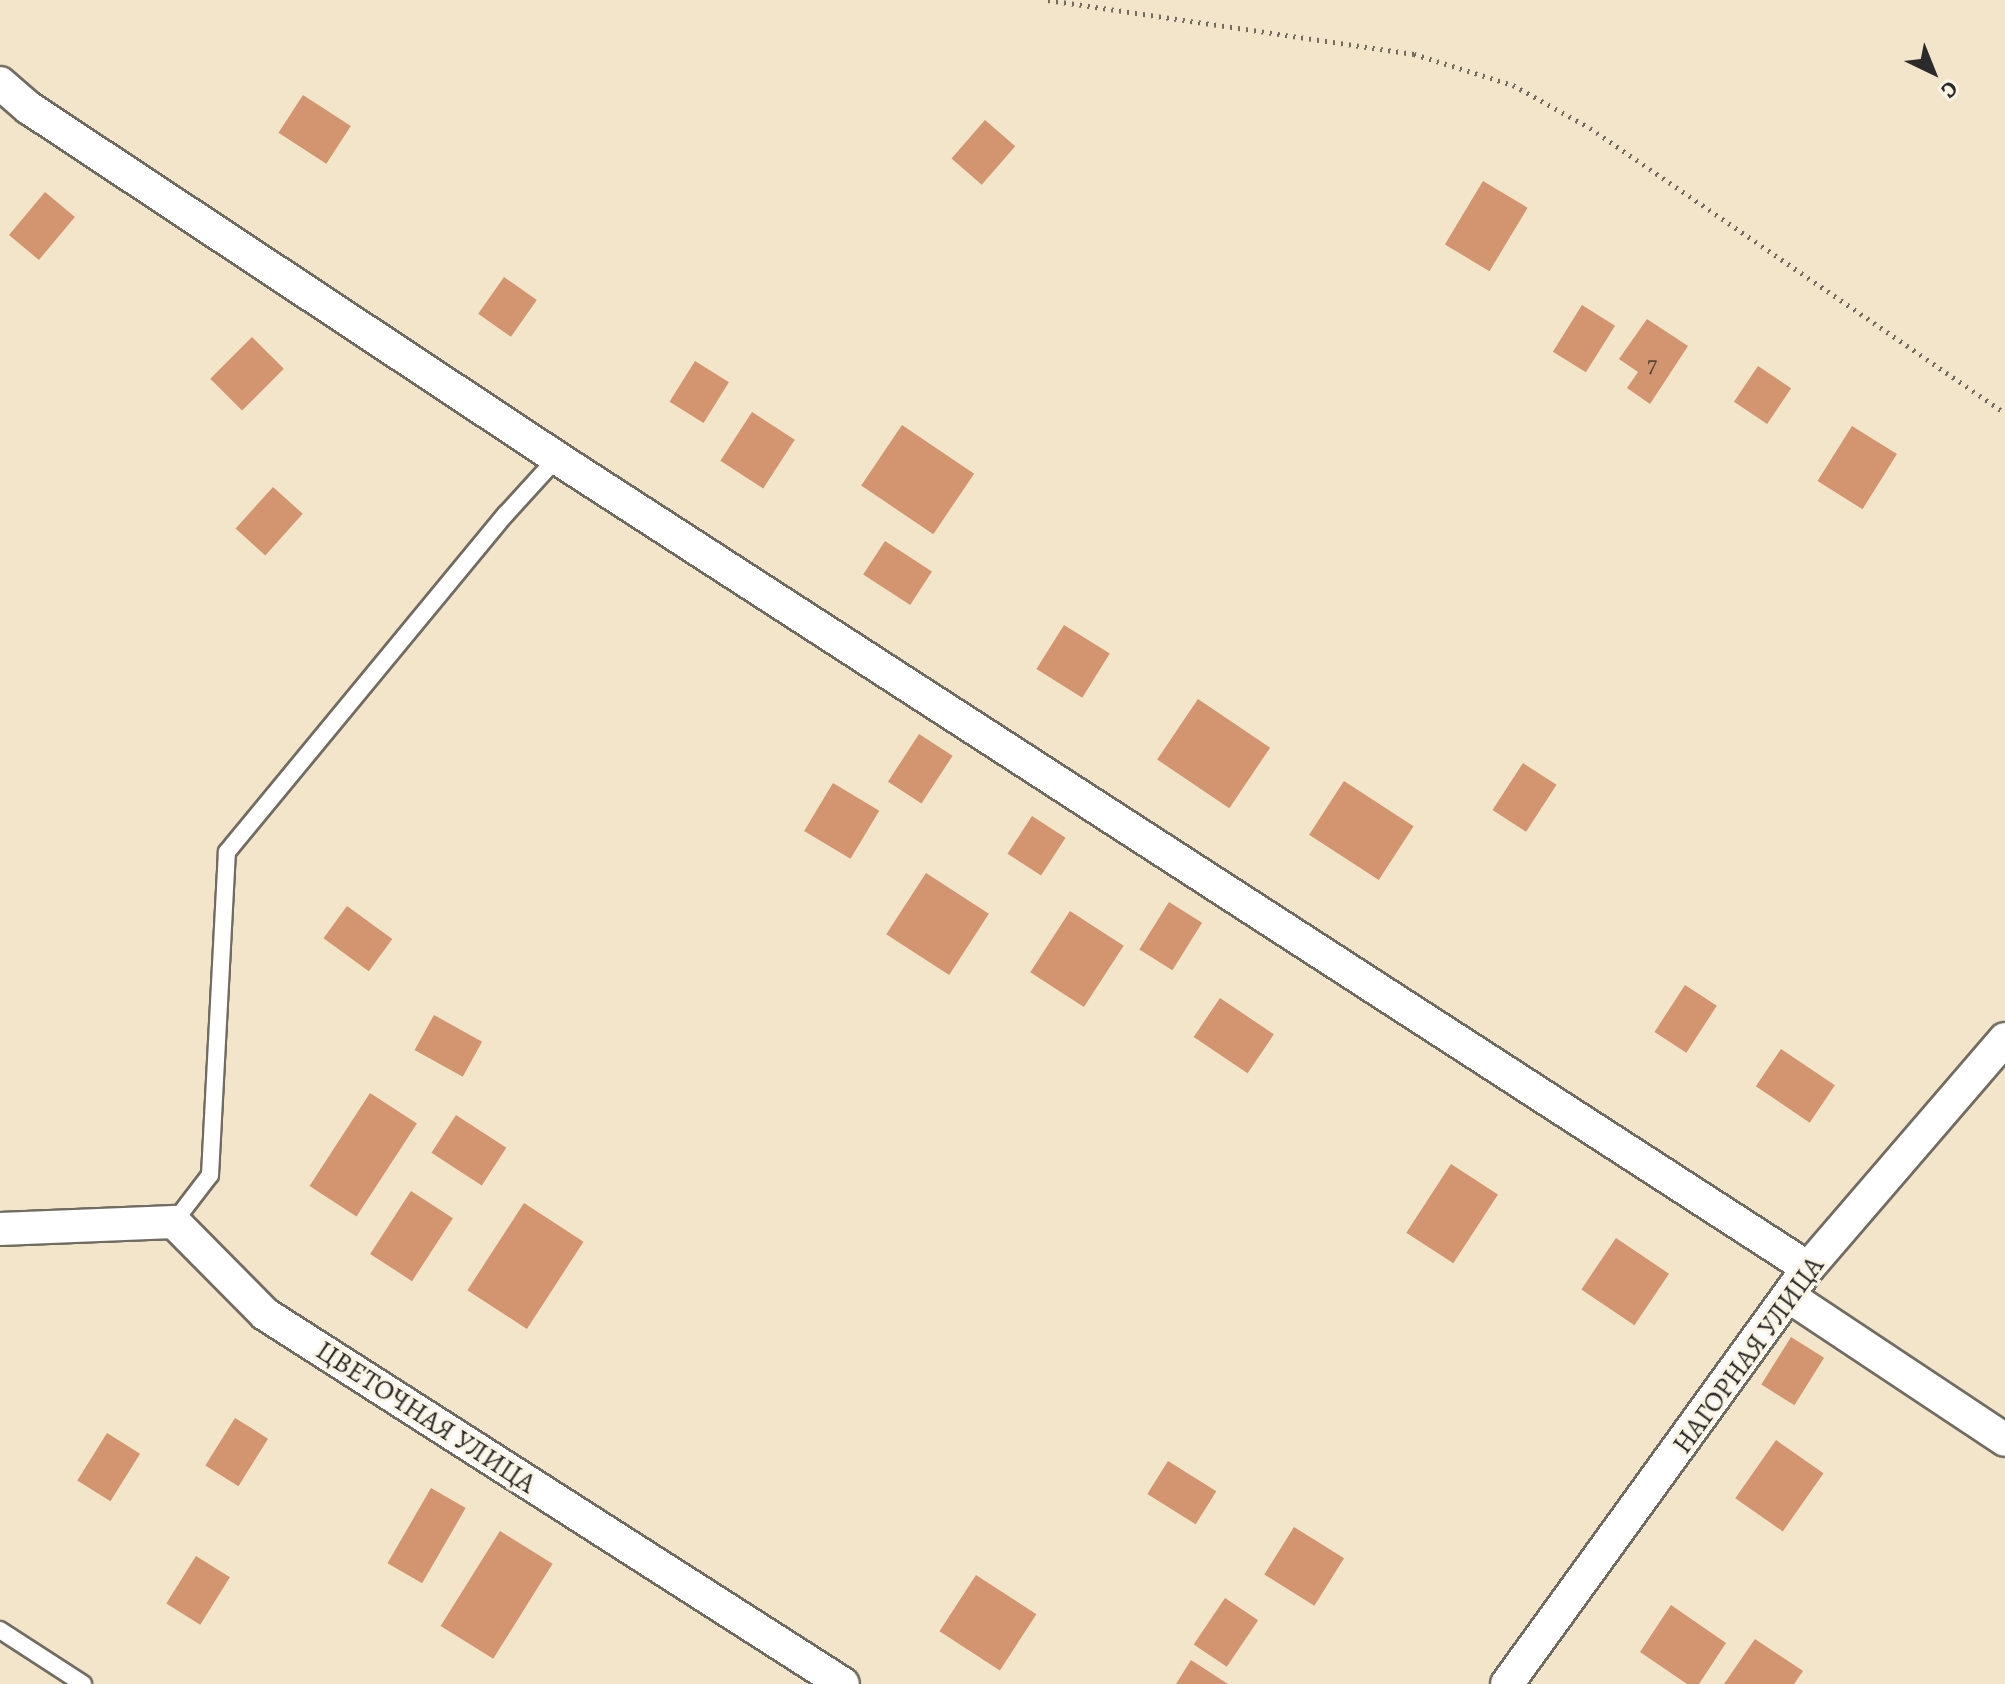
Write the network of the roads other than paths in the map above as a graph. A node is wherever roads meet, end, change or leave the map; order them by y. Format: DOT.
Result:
graph roads {
  1 [pos="0,83"];
  2 [pos="557,458"];
  3 [pos="2005,1039"];
  4 [pos="174,1222"];
  5 [pos="0,1229"];
  6 [pos="1808,1268"];
  7 [pos="1790,1297"];
  8 [pos="2005,1440"];
  9 [pos="0,1630"];
  10 [pos="83,1684"];
  11 [pos="843,1684"];
  12 [pos="1507,1684"];
  1 -- 2 [label="street"];
  2 -- 4 [label="lane"];
  2 -- 6 [label="street"];
  3 -- 6 [label="street, НАГОРНАЯ УЛИЦА"];
  4 -- 5 [label="street"];
  4 -- 11 [label="street, ЦВЕТОЧНАЯ УЛИЦА"];
  6 -- 7 [label="street, НАГОРНАЯ УЛИЦА"];
  7 -- 8 [label="street"];
  7 -- 12 [label="street, НАГОРНАЯ УЛИЦА"];
  9 -- 10 [label="lane"];
}
